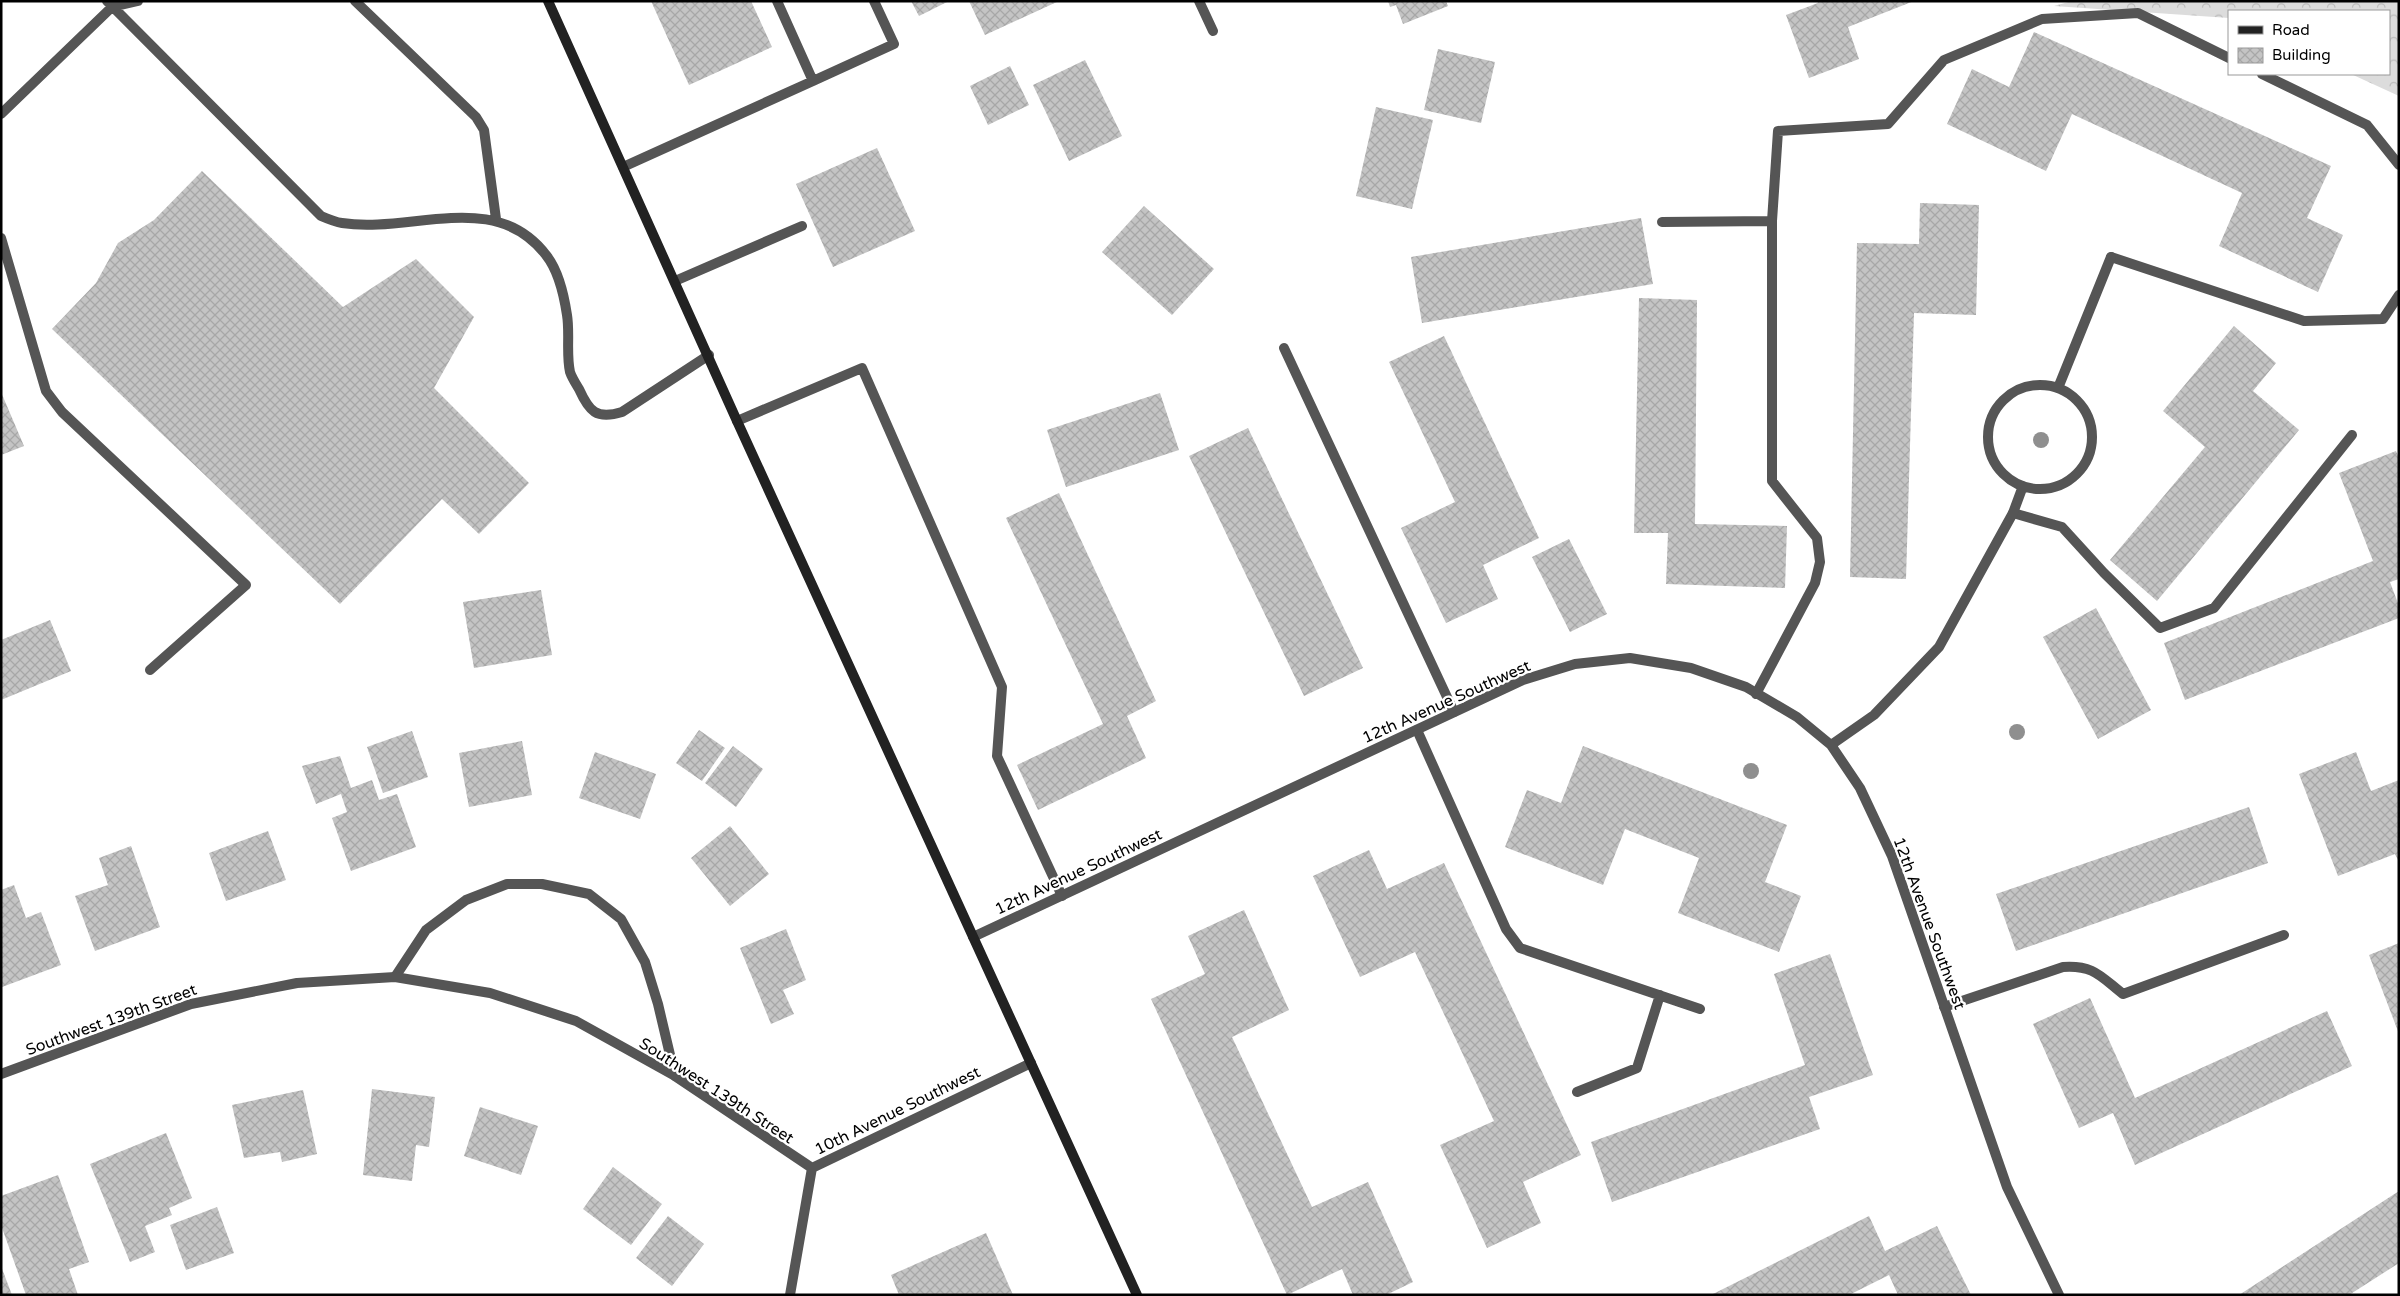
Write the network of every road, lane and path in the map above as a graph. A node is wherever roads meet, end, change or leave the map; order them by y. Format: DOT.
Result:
graph roads {
  1 [pos="138,1"];
  2 [pos="355,1"];
  3 [pos="548,1"];
  4 [pos="777,1"];
  5 [pos="874,1"];
  6 [pos="1199,1"];
  7 [pos="109,4"];
  8 [pos="1213,31"];
  9 [pos="2228,58"];
  10 [pos="2264,75"];
  11 [pos="813,81"];
  12 [pos="1,114"];
  13 [pos="2399,165"];
  14 [pos="623,167"];
  15 [pos="496,219"];
  16 [pos="1772,221"];
  17 [pos="1662,222"];
  18 [pos="802,226"];
  19 [pos="1,238"];
  20 [pos="675,282"];
  21 [pos="2399,295"];
  22 [pos="1284,348"];
  23 [pos="709,355"];
  24 [pos="2058,388"];
  25 [pos="737,421"];
  26 [pos="2352,435"];
  27 [pos="2023,486"];
  28 [pos="2013,513"];
  29 [pos="150,670"];
  30 [pos="1756,694"];
  31 [pos="1454,712"];
  32 [pos="1416,730"];
  33 [pos="1831,745"];
  34 [pos="1062,896"];
  35 [pos="2284,935"];
  36 [pos="973,937"];
  37 [pos="395,977"];
  38 [pos="1660,995"];
  39 [pos="1944,1007"];
  40 [pos="1700,1009"];
  41 [pos="1031,1063"];
  42 [pos="1,1074"];
  43 [pos="675,1076"];
  44 [pos="1577,1092"];
  45 [pos="812,1168"];
  46 [pos="790,1295"];
  47 [pos="1137,1295"];
  48 [pos="2059,1295"];
  1 -- 7 [label="street"];
  2 -- 15 [label="street"];
  3 -- 14 [label="main road"];
  4 -- 11 [label="street"];
  5 -- 11 [label="street"];
  6 -- 8 [label="street"];
  7 -- 12 [label="street"];
  7 -- 15 [label="street"];
  9 -- 16 [label="street"];
  10 -- 13 [label="street"];
  11 -- 14 [label="street"];
  14 -- 20 [label="main road"];
  15 -- 23 [label="street"];
  16 -- 17 [label="street"];
  16 -- 30 [label="street"];
  18 -- 20 [label="street"];
  19 -- 29 [label="street"];
  20 -- 23 [label="main road"];
  21 -- 24 [label="street"];
  22 -- 31 [label="street"];
  23 -- 25 [label="main road"];
  24 -- 27 [label="street"];
  24 -- 27 [label="street"];
  25 -- 34 [label="street"];
  25 -- 36 [label="main road"];
  26 -- 28 [label="street"];
  27 -- 28 [label="street"];
  28 -- 33 [label="street"];
  30 -- 31 [label="street, 12th Avenue Southwest"];
  30 -- 33 [label="street, 12th Avenue Southwest"];
  31 -- 32 [label="street, 12th Avenue Southwest"];
  32 -- 34 [label="street, 12th Avenue Southwest"];
  32 -- 38 [label="street"];
  33 -- 39 [label="street, 12th Avenue Southwest"];
  34 -- 36 [label="street, 12th Avenue Southwest"];
  35 -- 39 [label="street"];
  36 -- 41 [label="main road"];
  37 -- 42 [label="street, Southwest 139th Street"];
  37 -- 43 [label="street, Southwest 139th Street"];
  37 -- 43 [label="street"];
  38 -- 40 [label="street"];
  38 -- 44 [label="street"];
  39 -- 48 [label="street, 12th Avenue Southwest"];
  41 -- 45 [label="street, 10th Avenue Southwest"];
  41 -- 47 [label="main road"];
  43 -- 45 [label="street, Southwest 139th Street"];
  45 -- 46 [label="street, 10th Avenue Southwest"];
}
